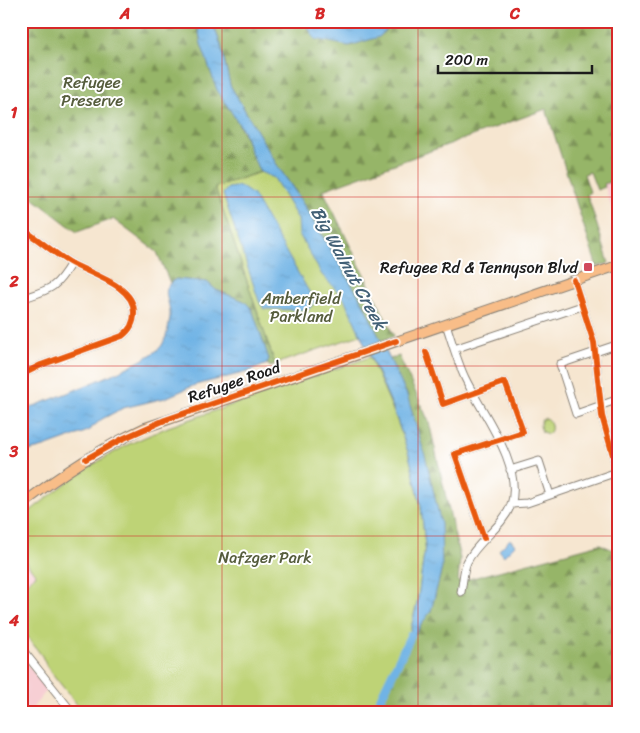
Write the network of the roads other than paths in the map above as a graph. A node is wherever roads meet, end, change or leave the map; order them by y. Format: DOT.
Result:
graph roads {
  1 [pos="21,231"];
  2 [pos="71,263"];
  3 [pos="619,266"];
  4 [pos="574,280"];
  5 [pos="21,299"];
  6 [pos="582,306"];
  7 [pos="446,324"];
  8 [pos="619,344"];
  9 [pos="454,350"];
  10 [pos="426,352"];
  11 [pos="596,352"];
  12 [pos="21,375"];
  13 [pos="473,394"];
  14 [pos="619,399"];
  15 [pos="601,405"];
  16 [pos="500,439"];
  17 [pos="616,458"];
  18 [pos="510,470"];
  19 [pos="618,474"];
  20 [pos="550,495"];
  21 [pos="511,504"];
  22 [pos="21,505"];
  23 [pos="484,538"];
  24 [pos="461,592"];
  25 [pos="21,648"];
  26 [pos="72,712"];
  1 -- 2 [label="street"];
  2 -- 5 [label="street"];
  2 -- 12 [label="street"];
  3 -- 4 [label="main road, Refugee Road"];
  4 -- 6 [label="street"];
  4 -- 7 [label="main road, Refugee Road"];
  6 -- 9 [label="street"];
  6 -- 11 [label="street"];
  7 -- 9 [label="street"];
  7 -- 22 [label="main road, Refugee Road"];
  8 -- 11 [label="street"];
  9 -- 13 [label="street"];
  10 -- 13 [label="street"];
  11 -- 15 [label="street"];
  11 -- 15 [label="street"];
  13 -- 16 [label="street"];
  13 -- 16 [label="street"];
  14 -- 15 [label="street"];
  15 -- 17 [label="street"];
  16 -- 18 [label="street"];
  16 -- 23 [label="street"];
  17 -- 19 [label="street"];
  18 -- 20 [label="street"];
  18 -- 21 [label="street"];
  19 -- 20 [label="street"];
  20 -- 21 [label="street"];
  21 -- 23 [label="street"];
  23 -- 24 [label="street"];
  25 -- 26 [label="street"];
}
